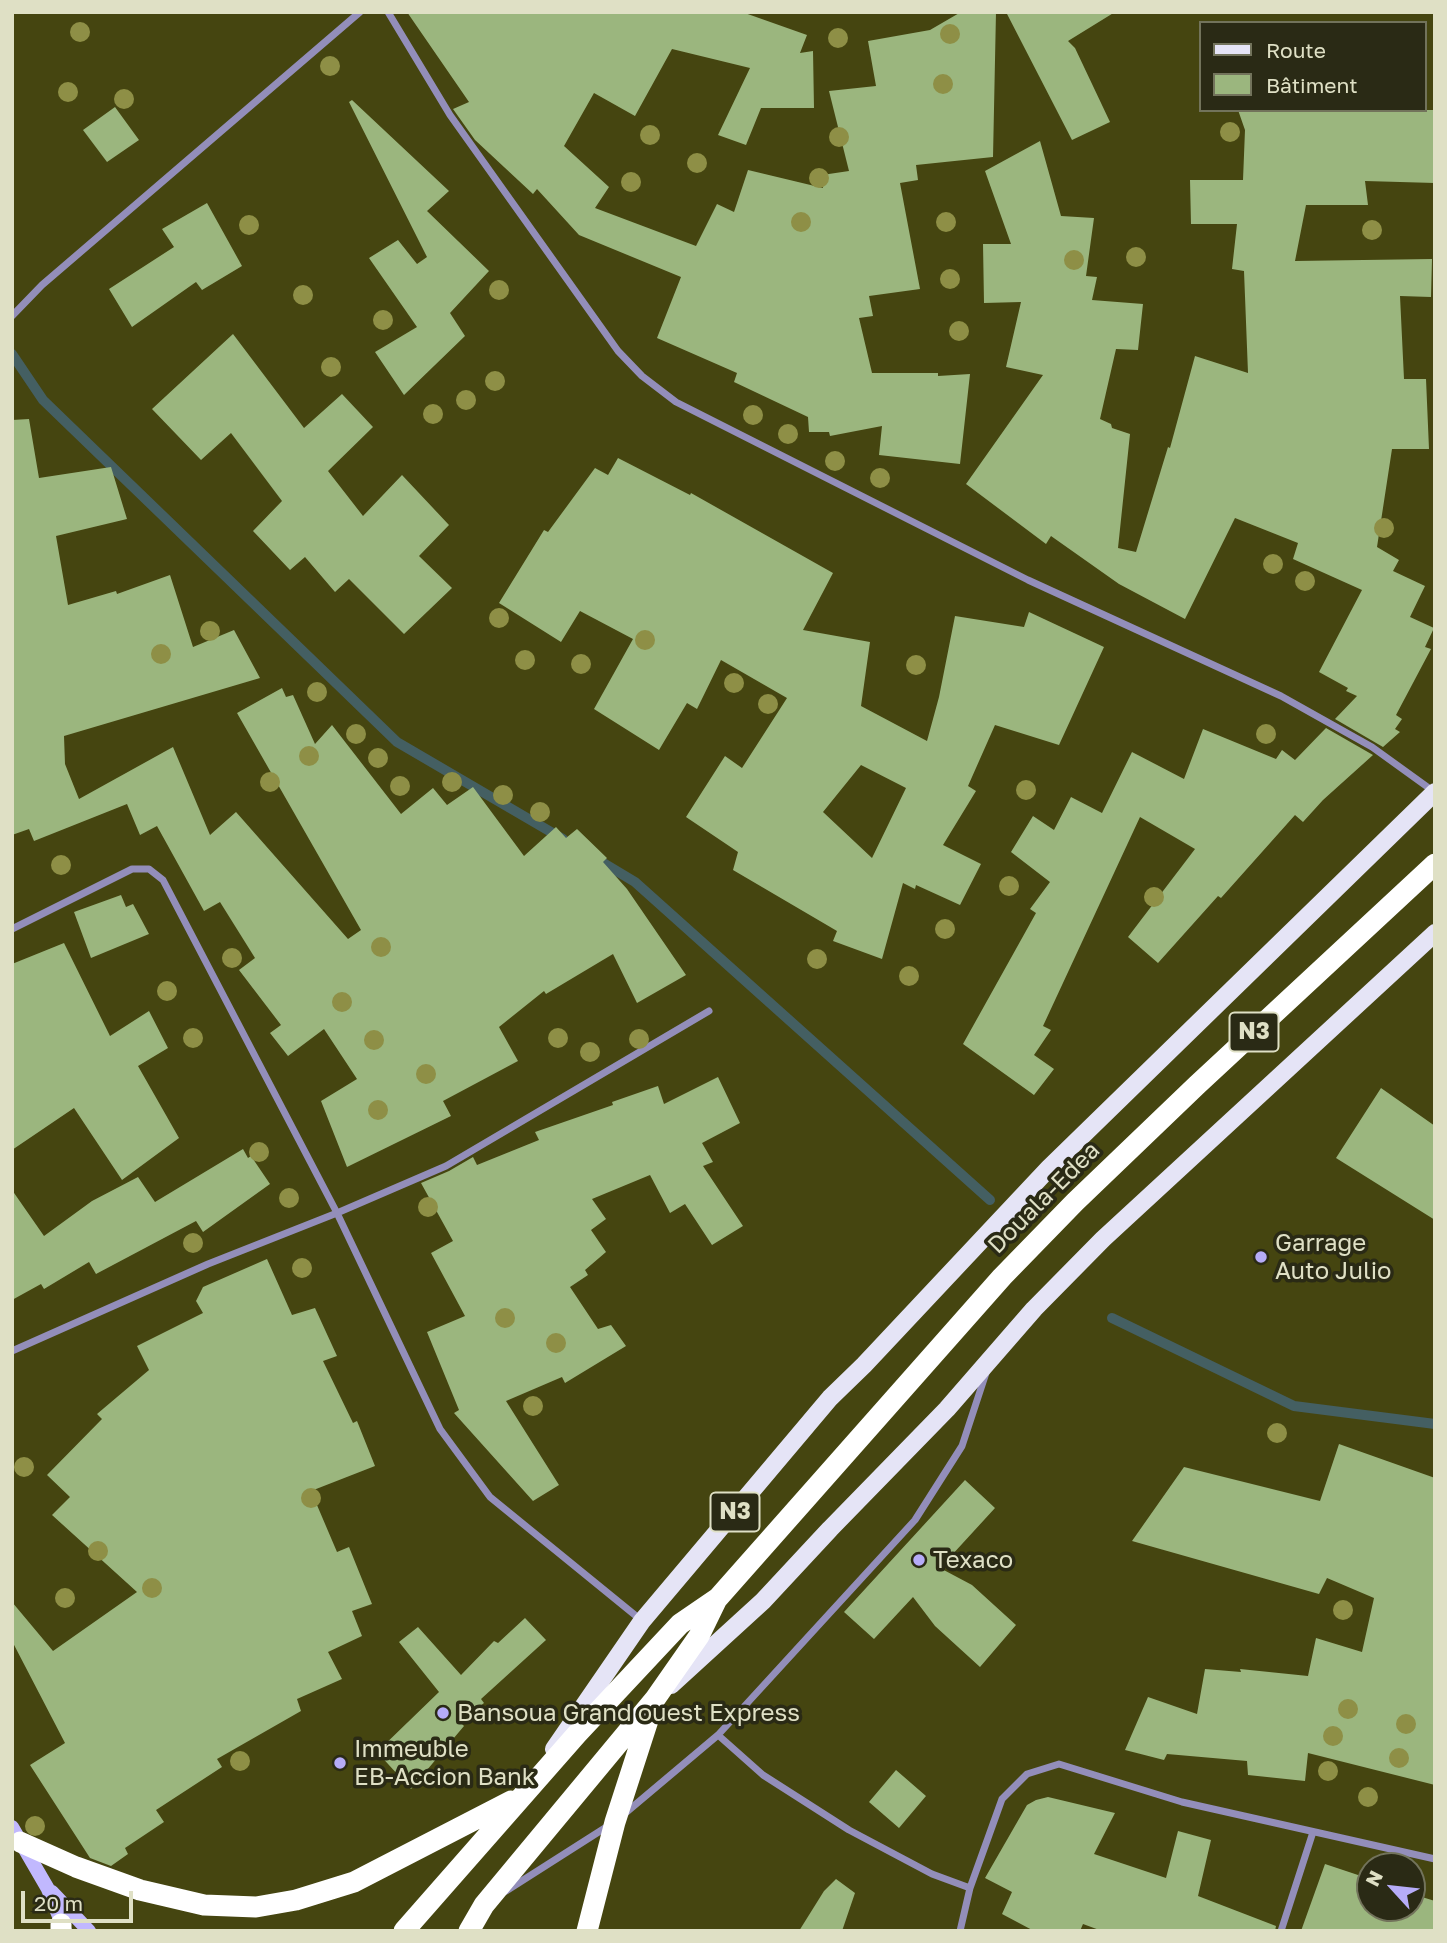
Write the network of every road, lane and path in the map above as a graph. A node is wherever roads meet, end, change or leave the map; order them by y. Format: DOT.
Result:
graph roads {
  1 [pos="360,12"];
  2 [pos="388,12"];
  3 [pos="12,316"];
  4 [pos="1434,792"];
  5 [pos="1435,864"];
  6 [pos="12,929"];
  7 [pos="1435,933"];
  8 [pos="709,1011"];
  9 [pos="337,1213"];
  10 [pos="12,1351"];
  11 [pos="992,1356"];
  12 [pos="718,1598"];
  13 [pos="642,1621"];
  14 [pos="655,1699"];
  15 [pos="718,1735"];
  16 [pos="522,1796"];
  17 [pos="615,1822"];
  18 [pos="1313,1832"];
  19 [pos="16,1834"];
  20 [pos="1435,1859"];
  21 [pos="970,1888"];
  22 [pos="48,1889"];
  23 [pos="484,1905"];
  24 [pos="62,1929"];
  25 [pos="89,1931"];
  26 [pos="404,1931"];
  27 [pos="469,1931"];
  28 [pos="587,1931"];
  29 [pos="960,1931"];
  30 [pos="1281,1931"];
  1 -- 3 [label="street"];
  2 -- 4 [label="street"];
  4 -- 13 [label="main road, N3"];
  5 -- 12 [label="highway, Douala-Edea / N3"];
  6 -- 9 [label="street"];
  7 -- 11 [label="main road, N3"];
  8 -- 9 [label="street"];
  9 -- 10 [label="street"];
  9 -- 13 [label="street"];
  11 -- 14 [label="main road, N3"];
  11 -- 15 [label="street"];
  12 -- 14 [label="highway, Douala-Edea / N3"];
  12 -- 16 [label="highway, Douala-Edea / N3"];
  13 -- 16 [label="main road, N3"];
  14 -- 17 [label="highway"];
  14 -- 23 [label="highway, Douala-Edea / N3"];
  15 -- 17 [label="street"];
  15 -- 21 [label="street"];
  16 -- 19 [label="highway"];
  16 -- 26 [label="highway, Douala-Edea / N3"];
  17 -- 23 [label="street"];
  17 -- 28 [label="highway"];
  18 -- 20 [label="street"];
  18 -- 21 [label="street"];
  18 -- 30 [label="street"];
  19 -- 22 [label="main road"];
  21 -- 29 [label="street"];
  22 -- 24 [label="main road"];
  22 -- 25 [label="main road"];
  23 -- 27 [label="highway, Douala-Edea / N3"];
}
